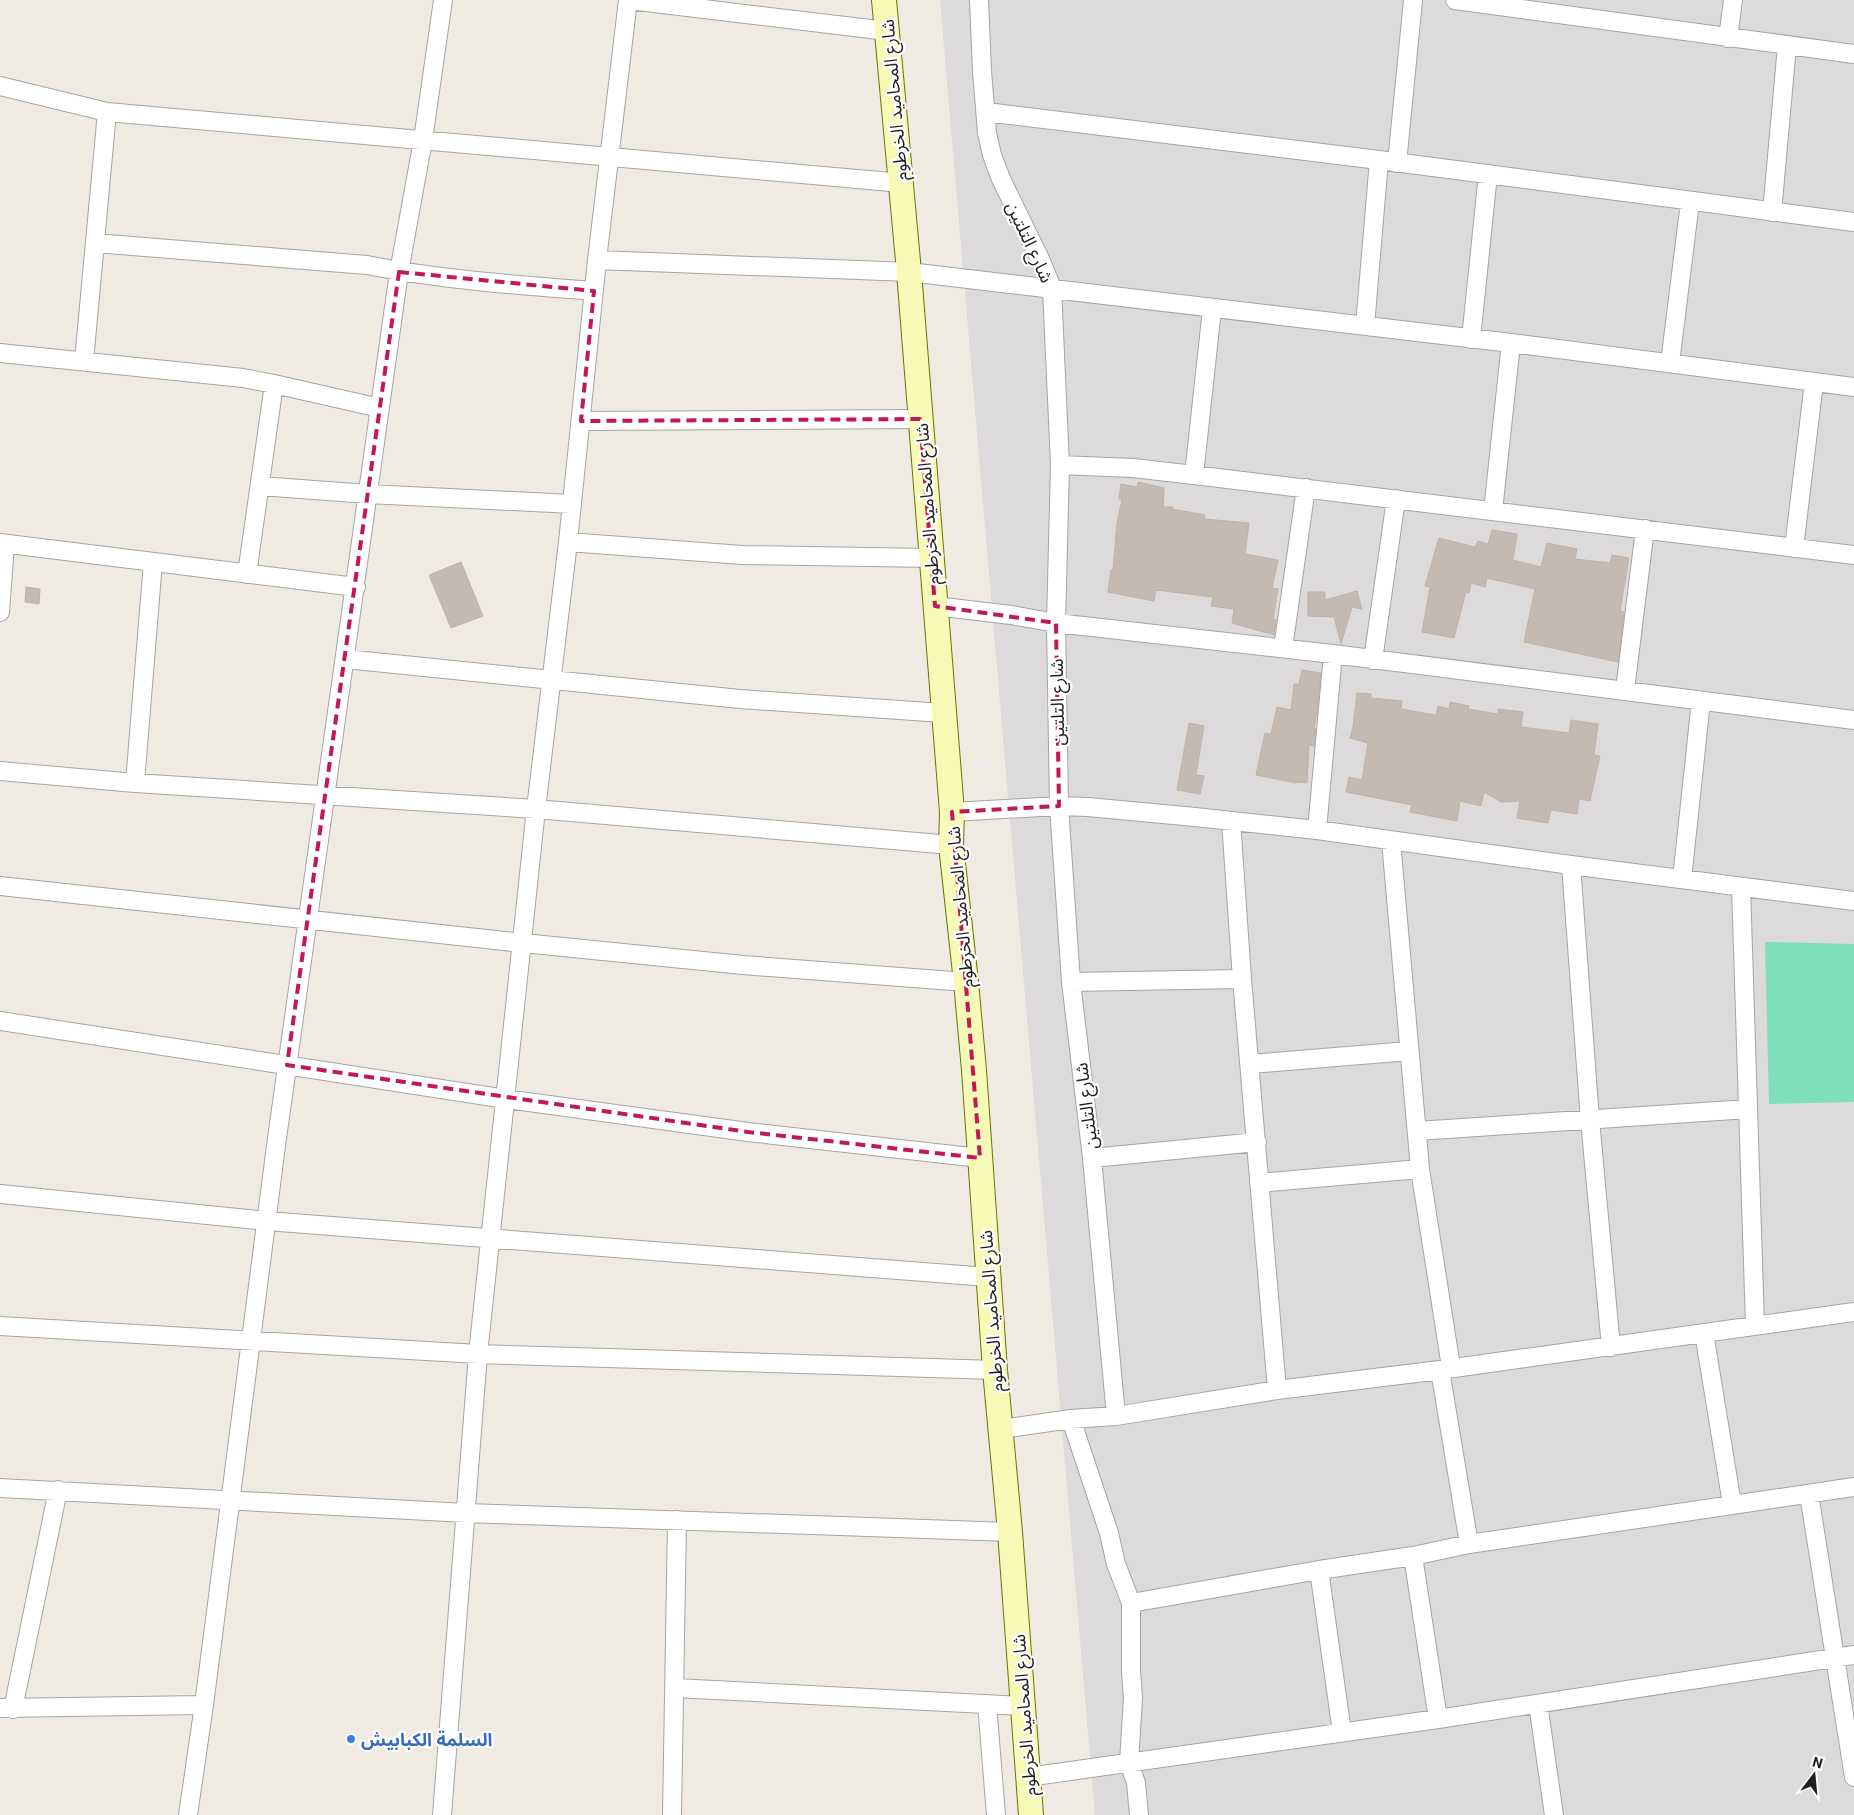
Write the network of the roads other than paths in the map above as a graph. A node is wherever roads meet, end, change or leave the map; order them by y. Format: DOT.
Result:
graph roads {
  1 [pos="443,0"];
  2 [pos="629,0"];
  3 [pos="884,0"];
  4 [pos="979,0"];
  5 [pos="1413,0"];
  6 [pos="1455,0"];
  7 [pos="1733,0"];
  8 [pos="887,30"];
  9 [pos="1728,38"];
  10 [pos="1786,46"];
  11 [pos="1854,54"];
  12 [pos="0,86"];
  13 [pos="107,112"];
  14 [pos="986,112"];
  15 [pos="423,140"];
  16 [pos="609,158"];
  17 [pos="1380,160"];
  18 [pos="1397,163"];
  19 [pos="1488,174"];
  20 [pos="902,183"];
  21 [pos="1690,202"];
  22 [pos="1772,212"];
  23 [pos="1854,222"];
  24 [pos="96,243"];
  25 [pos="597,260"];
  26 [pos="399,272"];
  27 [pos="909,272"];
  28 [pos="1052,288"];
  29 [pos="594,291"];
  30 [pos="1212,309"];
  31 [pos="1365,326"];
  32 [pos="1471,339"];
  33 [pos="1511,343"];
  34 [pos="0,353"];
  35 [pos="84,361"];
  36 [pos="1670,363"];
  37 [pos="1814,382"];
  38 [pos="274,384"];
  39 [pos="1854,387"];
  40 [pos="380,408"];
  41 [pos="920,419"];
  42 [pos="581,421"];
  43 [pos="1060,466"];
  44 [pos="1194,475"];
  45 [pos="260,486"];
  46 [pos="1306,488"];
  47 [pos="368,494"];
  48 [pos="1396,499"];
  49 [pos="572,504"];
  50 [pos="1493,511"];
  51 [pos="1645,529"];
  52 [pos="568,542"];
  53 [pos="3,543"];
  54 [pos="1794,548"];
  55 [pos="1854,555"];
  56 [pos="931,558"];
  57 [pos="153,562"];
  58 [pos="247,574"];
  59 [pos="356,587"];
  60 [pos="935,606"];
  61 [pos="0,612"];
  62 [pos="1056,623"];
  63 [pos="1282,648"];
  64 [pos="1333,654"];
  65 [pos="345,659"];
  66 [pos="1373,660"];
  67 [pos="551,678"];
  68 [pos="1624,690"];
  69 [pos="1701,701"];
  70 [pos="943,713"];
  71 [pos="1854,720"];
  72 [pos="0,771"];
  73 [pos="135,783"];
  74 [pos="326,795"];
  75 [pos="1059,806"];
  76 [pos="536,809"];
  77 [pos="952,812"];
  78 [pos="1231,821"];
  79 [pos="1317,830"];
  80 [pos="1391,840"];
  81 [pos="951,845"];
  82 [pos="1571,865"];
  83 [pos="1682,880"];
  84 [pos="0,886"];
  85 [pos="1741,887"];
  86 [pos="1854,901"];
  87 [pos="308,920"];
  88 [pos="522,943"];
  89 [pos="1242,979"];
  90 [pos="966,982"];
  91 [pos="1071,982"];
  92 [pos="0,1021"];
  93 [pos="1409,1051"];
  94 [pos="1250,1064"];
  95 [pos="287,1065"];
  96 [pos="506,1099"];
  97 [pos="1748,1109"];
  98 [pos="1590,1120"];
  99 [pos="1417,1130"];
  100 [pos="1257,1142"];
  101 [pos="980,1158"];
  102 [pos="1092,1158"];
  103 [pos="1420,1169"];
  104 [pos="1259,1182"];
  105 [pos="0,1194"];
  106 [pos="267,1221"];
  107 [pos="491,1238"];
  108 [pos="988,1276"];
  109 [pos="1854,1312"];
  110 [pos="0,1326"];
  111 [pos="1755,1326"];
  112 [pos="1704,1333"];
  113 [pos="251,1340"];
  114 [pos="1611,1346"];
  115 [pos="478,1354"];
  116 [pos="1446,1368"];
  117 [pos="995,1370"];
  118 [pos="1277,1390"];
  119 [pos="1116,1416"];
  120 [pos="1071,1419"];
  121 [pos="1001,1429"];
  122 [pos="1854,1487"];
  123 [pos="0,1488"];
  124 [pos="58,1490"];
  125 [pos="1809,1494"];
  126 [pos="230,1500"];
  127 [pos="1732,1504"];
  128 [pos="466,1513"];
  129 [pos="677,1520"];
  130 [pos="1010,1532"];
  131 [pos="1469,1544"];
  132 [pos="1413,1556"];
  133 [pos="1319,1570"];
  134 [pos="1131,1603"];
  135 [pos="1854,1656"];
  136 [pos="1836,1658"];
  137 [pos="675,1688"];
  138 [pos="987,1704"];
  139 [pos="1538,1704"];
  140 [pos="204,1705"];
  141 [pos="1023,1706"];
  142 [pos="7,1708"];
  143 [pos="1438,1719"];
  144 [pos="1342,1732"];
  145 [pos="1129,1762"];
  146 [pos="1028,1776"];
  147 [pos="1854,1777"];
  148 [pos="188,1815"];
  149 [pos="442,1815"];
  150 [pos="672,1815"];
  151 [pos="996,1815"];
  152 [pos="1031,1815"];
  153 [pos="1140,1815"];
  154 [pos="1554,1815"];
  1 -- 15 [label="street"];
  2 -- 8 [label="street"];
  2 -- 16 [label="street"];
  3 -- 8 [label="street, شارع المحاميد الخرطوم"];
  4 -- 14 [label="street, شارع التلتين"];
  5 -- 18 [label="street"];
  6 -- 9 [label="street"];
  7 -- 9 [label="street"];
  8 -- 20 [label="street, شارع المحاميد الخرطوم"];
  9 -- 10 [label="street"];
  10 -- 11 [label="street"];
  10 -- 22 [label="street"];
  12 -- 13 [label="street"];
  13 -- 15 [label="street"];
  13 -- 24 [label="street"];
  14 -- 17 [label="street"];
  14 -- 28 [label="street, شارع التلتين"];
  15 -- 16 [label="street"];
  15 -- 26 [label="street"];
  16 -- 20 [label="street"];
  16 -- 25 [label="street"];
  17 -- 18 [label="street"];
  17 -- 31 [label="street"];
  18 -- 19 [label="street"];
  19 -- 21 [label="street"];
  19 -- 32 [label="street"];
  20 -- 27 [label="street, شارع المحاميد الخرطوم"];
  21 -- 22 [label="street"];
  21 -- 36 [label="street"];
  22 -- 23 [label="street"];
  24 -- 26 [label="street"];
  24 -- 35 [label="street"];
  25 -- 27 [label="street"];
  25 -- 29 [label="street"];
  26 -- 29 [label="street"];
  26 -- 40 [label="street"];
  27 -- 28 [label="street"];
  27 -- 41 [label="street, شارع المحاميد الخرطوم"];
  28 -- 30 [label="street"];
  28 -- 43 [label="street, شارع التلتين"];
  29 -- 42 [label="street"];
  30 -- 31 [label="street"];
  30 -- 44 [label="street"];
  31 -- 32 [label="street"];
  32 -- 33 [label="street"];
  33 -- 36 [label="street"];
  33 -- 50 [label="street"];
  34 -- 35 [label="street"];
  35 -- 38 [label="street"];
  36 -- 37 [label="street"];
  37 -- 39 [label="street"];
  37 -- 54 [label="street"];
  38 -- 40 [label="street"];
  38 -- 45 [label="street"];
  40 -- 47 [label="street"];
  41 -- 42 [label="street"];
  41 -- 56 [label="street, شارع المحاميد الخرطوم"];
  42 -- 49 [label="street"];
  43 -- 44 [label="street"];
  43 -- 62 [label="street, شارع التلتين"];
  44 -- 46 [label="street"];
  45 -- 47 [label="street"];
  45 -- 58 [label="street"];
  46 -- 48 [label="street"];
  46 -- 63 [label="street"];
  47 -- 49 [label="street"];
  47 -- 59 [label="street"];
  48 -- 50 [label="street"];
  48 -- 66 [label="street"];
  49 -- 52 [label="street"];
  50 -- 51 [label="street"];
  51 -- 54 [label="street"];
  51 -- 68 [label="street"];
  52 -- 56 [label="street"];
  52 -- 67 [label="street"];
  53 -- 57 [label="street"];
  53 -- 61 [label="street"];
  54 -- 55 [label="street"];
  56 -- 60 [label="street, شارع المحاميد الخرطوم"];
  57 -- 58 [label="street"];
  57 -- 73 [label="street"];
  58 -- 59 [label="street"];
  59 -- 65 [label="street"];
  60 -- 62 [label="street"];
  60 -- 70 [label="street, شارع المحاميد الخرطوم"];
  62 -- 63 [label="street"];
  62 -- 75 [label="street, شارع التلتين"];
  63 -- 64 [label="street"];
  64 -- 66 [label="street"];
  64 -- 79 [label="street"];
  65 -- 67 [label="street"];
  65 -- 74 [label="street"];
  66 -- 68 [label="street"];
  67 -- 70 [label="street"];
  67 -- 76 [label="street"];
  68 -- 69 [label="street"];
  69 -- 71 [label="street"];
  69 -- 83 [label="street"];
  70 -- 77 [label="street, شارع المحاميد الخرطوم"];
  72 -- 73 [label="street"];
  73 -- 74 [label="street"];
  74 -- 76 [label="street"];
  74 -- 87 [label="street"];
  75 -- 77 [label="street"];
  75 -- 78 [label="street"];
  75 -- 91 [label="street, شارع التلتين"];
  76 -- 81 [label="street"];
  76 -- 88 [label="street"];
  77 -- 81 [label="street, شارع المحاميد الخرطوم"];
  78 -- 79 [label="street"];
  78 -- 89 [label="street"];
  79 -- 80 [label="street"];
  80 -- 82 [label="street"];
  80 -- 93 [label="street"];
  81 -- 90 [label="street, شارع المحاميد الخرطوم"];
  82 -- 83 [label="street"];
  82 -- 98 [label="street"];
  83 -- 85 [label="street"];
  84 -- 87 [label="street"];
  85 -- 86 [label="street"];
  85 -- 97 [label="street"];
  87 -- 88 [label="street"];
  87 -- 95 [label="street"];
  88 -- 90 [label="street"];
  88 -- 96 [label="street"];
  89 -- 91 [label="street"];
  89 -- 94 [label="street"];
  90 -- 101 [label="street, شارع المحاميد الخرطوم"];
  91 -- 102 [label="street, شارع التلتين"];
  92 -- 95 [label="street"];
  93 -- 94 [label="street"];
  93 -- 99 [label="street"];
  94 -- 100 [label="street"];
  95 -- 96 [label="street"];
  95 -- 106 [label="street"];
  96 -- 101 [label="street"];
  96 -- 107 [label="street"];
  97 -- 98 [label="street"];
  97 -- 111 [label="street"];
  98 -- 99 [label="street"];
  98 -- 114 [label="street"];
  99 -- 103 [label="street"];
  100 -- 102 [label="street"];
  100 -- 104 [label="street"];
  101 -- 108 [label="street, شارع المحاميد الخرطوم"];
  102 -- 119 [label="street, شارع التلتين"];
  103 -- 104 [label="street"];
  103 -- 116 [label="street"];
  104 -- 118 [label="street"];
  105 -- 106 [label="street"];
  106 -- 107 [label="street"];
  106 -- 113 [label="street"];
  107 -- 108 [label="street"];
  107 -- 115 [label="street"];
  108 -- 117 [label="street, شارع المحاميد الخرطوم"];
  109 -- 111 [label="street"];
  110 -- 113 [label="street"];
  111 -- 112 [label="street"];
  112 -- 114 [label="street"];
  112 -- 127 [label="street"];
  113 -- 115 [label="street"];
  113 -- 126 [label="street"];
  114 -- 116 [label="street"];
  115 -- 117 [label="street"];
  115 -- 128 [label="street"];
  116 -- 118 [label="street"];
  116 -- 131 [label="street"];
  117 -- 121 [label="street, شارع المحاميد الخرطوم"];
  118 -- 119 [label="street"];
  119 -- 120 [label="street"];
  120 -- 121 [label="street"];
  120 -- 134 [label="street"];
  121 -- 130 [label="street, شارع المحاميد الخرطوم"];
  122 -- 125 [label="street"];
  123 -- 124 [label="street"];
  124 -- 126 [label="street"];
  124 -- 142 [label="street"];
  125 -- 127 [label="street"];
  125 -- 136 [label="street"];
  126 -- 128 [label="street"];
  126 -- 140 [label="street"];
  127 -- 131 [label="street"];
  128 -- 129 [label="street"];
  128 -- 149 [label="street"];
  129 -- 130 [label="street"];
  129 -- 137 [label="street"];
  130 -- 141 [label="street, شارع المحاميد الخرطوم"];
  131 -- 132 [label="street"];
  132 -- 133 [label="street"];
  132 -- 143 [label="street"];
  133 -- 134 [label="street"];
  133 -- 144 [label="street"];
  134 -- 145 [label="street"];
  135 -- 136 [label="street"];
  136 -- 139 [label="street"];
  136 -- 147 [label="street"];
  137 -- 138 [label="street"];
  137 -- 150 [label="street"];
  138 -- 141 [label="street"];
  138 -- 151 [label="street"];
  139 -- 143 [label="street"];
  139 -- 154 [label="street"];
  140 -- 142 [label="street"];
  140 -- 148 [label="street"];
  141 -- 146 [label="street, شارع المحاميد الخرطوم"];
  143 -- 144 [label="street"];
  144 -- 145 [label="street"];
  145 -- 146 [label="street"];
  145 -- 153 [label="street"];
  146 -- 152 [label="street, شارع المحاميد الخرطوم"];
}
